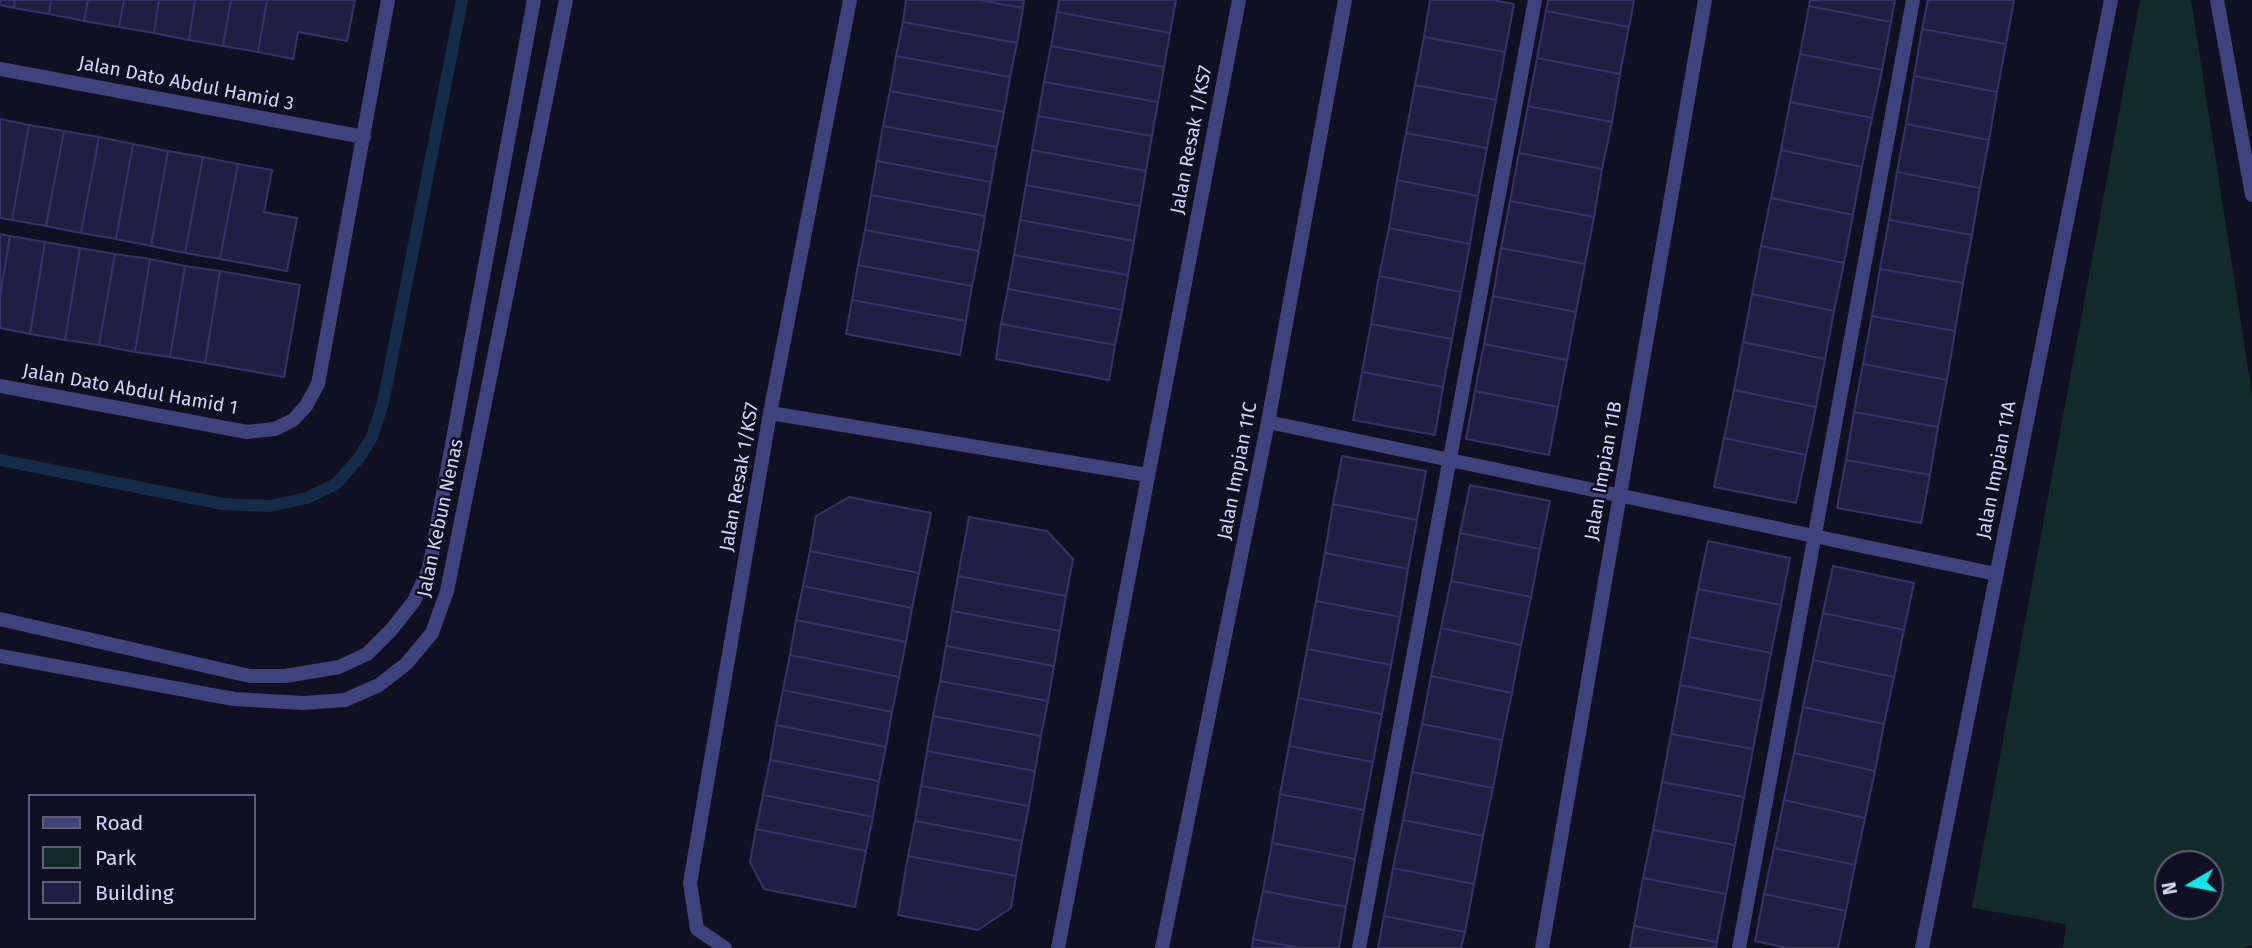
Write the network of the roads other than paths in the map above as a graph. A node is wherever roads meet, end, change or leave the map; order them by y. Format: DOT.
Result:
graph roads {
  1 [pos="388,0"];
  2 [pos="534,0"];
  3 [pos="566,0"];
  4 [pos="850,0"];
  5 [pos="1239,0"];
  6 [pos="1345,0"];
  7 [pos="1535,0"];
  8 [pos="1705,0"];
  9 [pos="1913,0"];
  10 [pos="2111,0"];
  11 [pos="2217,0"];
  12 [pos="0,69"];
  13 [pos="364,137"];
  14 [pos="2252,195"];
  15 [pos="0,386"];
  16 [pos="770,413"];
  17 [pos="1268,422"];
  18 [pos="1450,459"];
  19 [pos="1147,475"];
  20 [pos="1620,495"];
  21 [pos="1814,536"];
  22 [pos="1996,574"];
  23 [pos="0,619"];
  24 [pos="0,656"];
  25 [pos="725,948"];
  26 [pos="1058,948"];
  27 [pos="1162,948"];
  28 [pos="1359,948"];
  29 [pos="1542,948"];
  30 [pos="1739,948"];
  31 [pos="1922,948"];
  1 -- 13 [label="street"];
  2 -- 23 [label="street, Jalan Kebun Nenas"];
  3 -- 24 [label="street, Jalan Kebun Nenas"];
  4 -- 16 [label="street, Jalan Resak 1/KS7"];
  5 -- 19 [label="street, Jalan Resak 1/KS7"];
  6 -- 17 [label="street, Jalan Impian 11C"];
  7 -- 18 [label="street"];
  8 -- 20 [label="street, Jalan Impian 11B"];
  9 -- 21 [label="street"];
  10 -- 22 [label="street, Jalan Impian 11A"];
  11 -- 14 [label="street"];
  12 -- 13 [label="street, Jalan Dato Abdul Hamid 3"];
  13 -- 15 [label="street, Jalan Dato Abdul Hamid 1"];
  16 -- 19 [label="street"];
  16 -- 25 [label="street, Jalan Resak 1/KS7"];
  17 -- 18 [label="street"];
  17 -- 27 [label="street, Jalan Impian 11C"];
  18 -- 20 [label="street"];
  18 -- 28 [label="street"];
  19 -- 26 [label="street, Jalan Resak 1/KS7"];
  20 -- 21 [label="street"];
  20 -- 29 [label="street, Jalan Impian 11B"];
  21 -- 22 [label="street"];
  21 -- 30 [label="street"];
  22 -- 31 [label="street, Jalan Impian 11A"];
}
